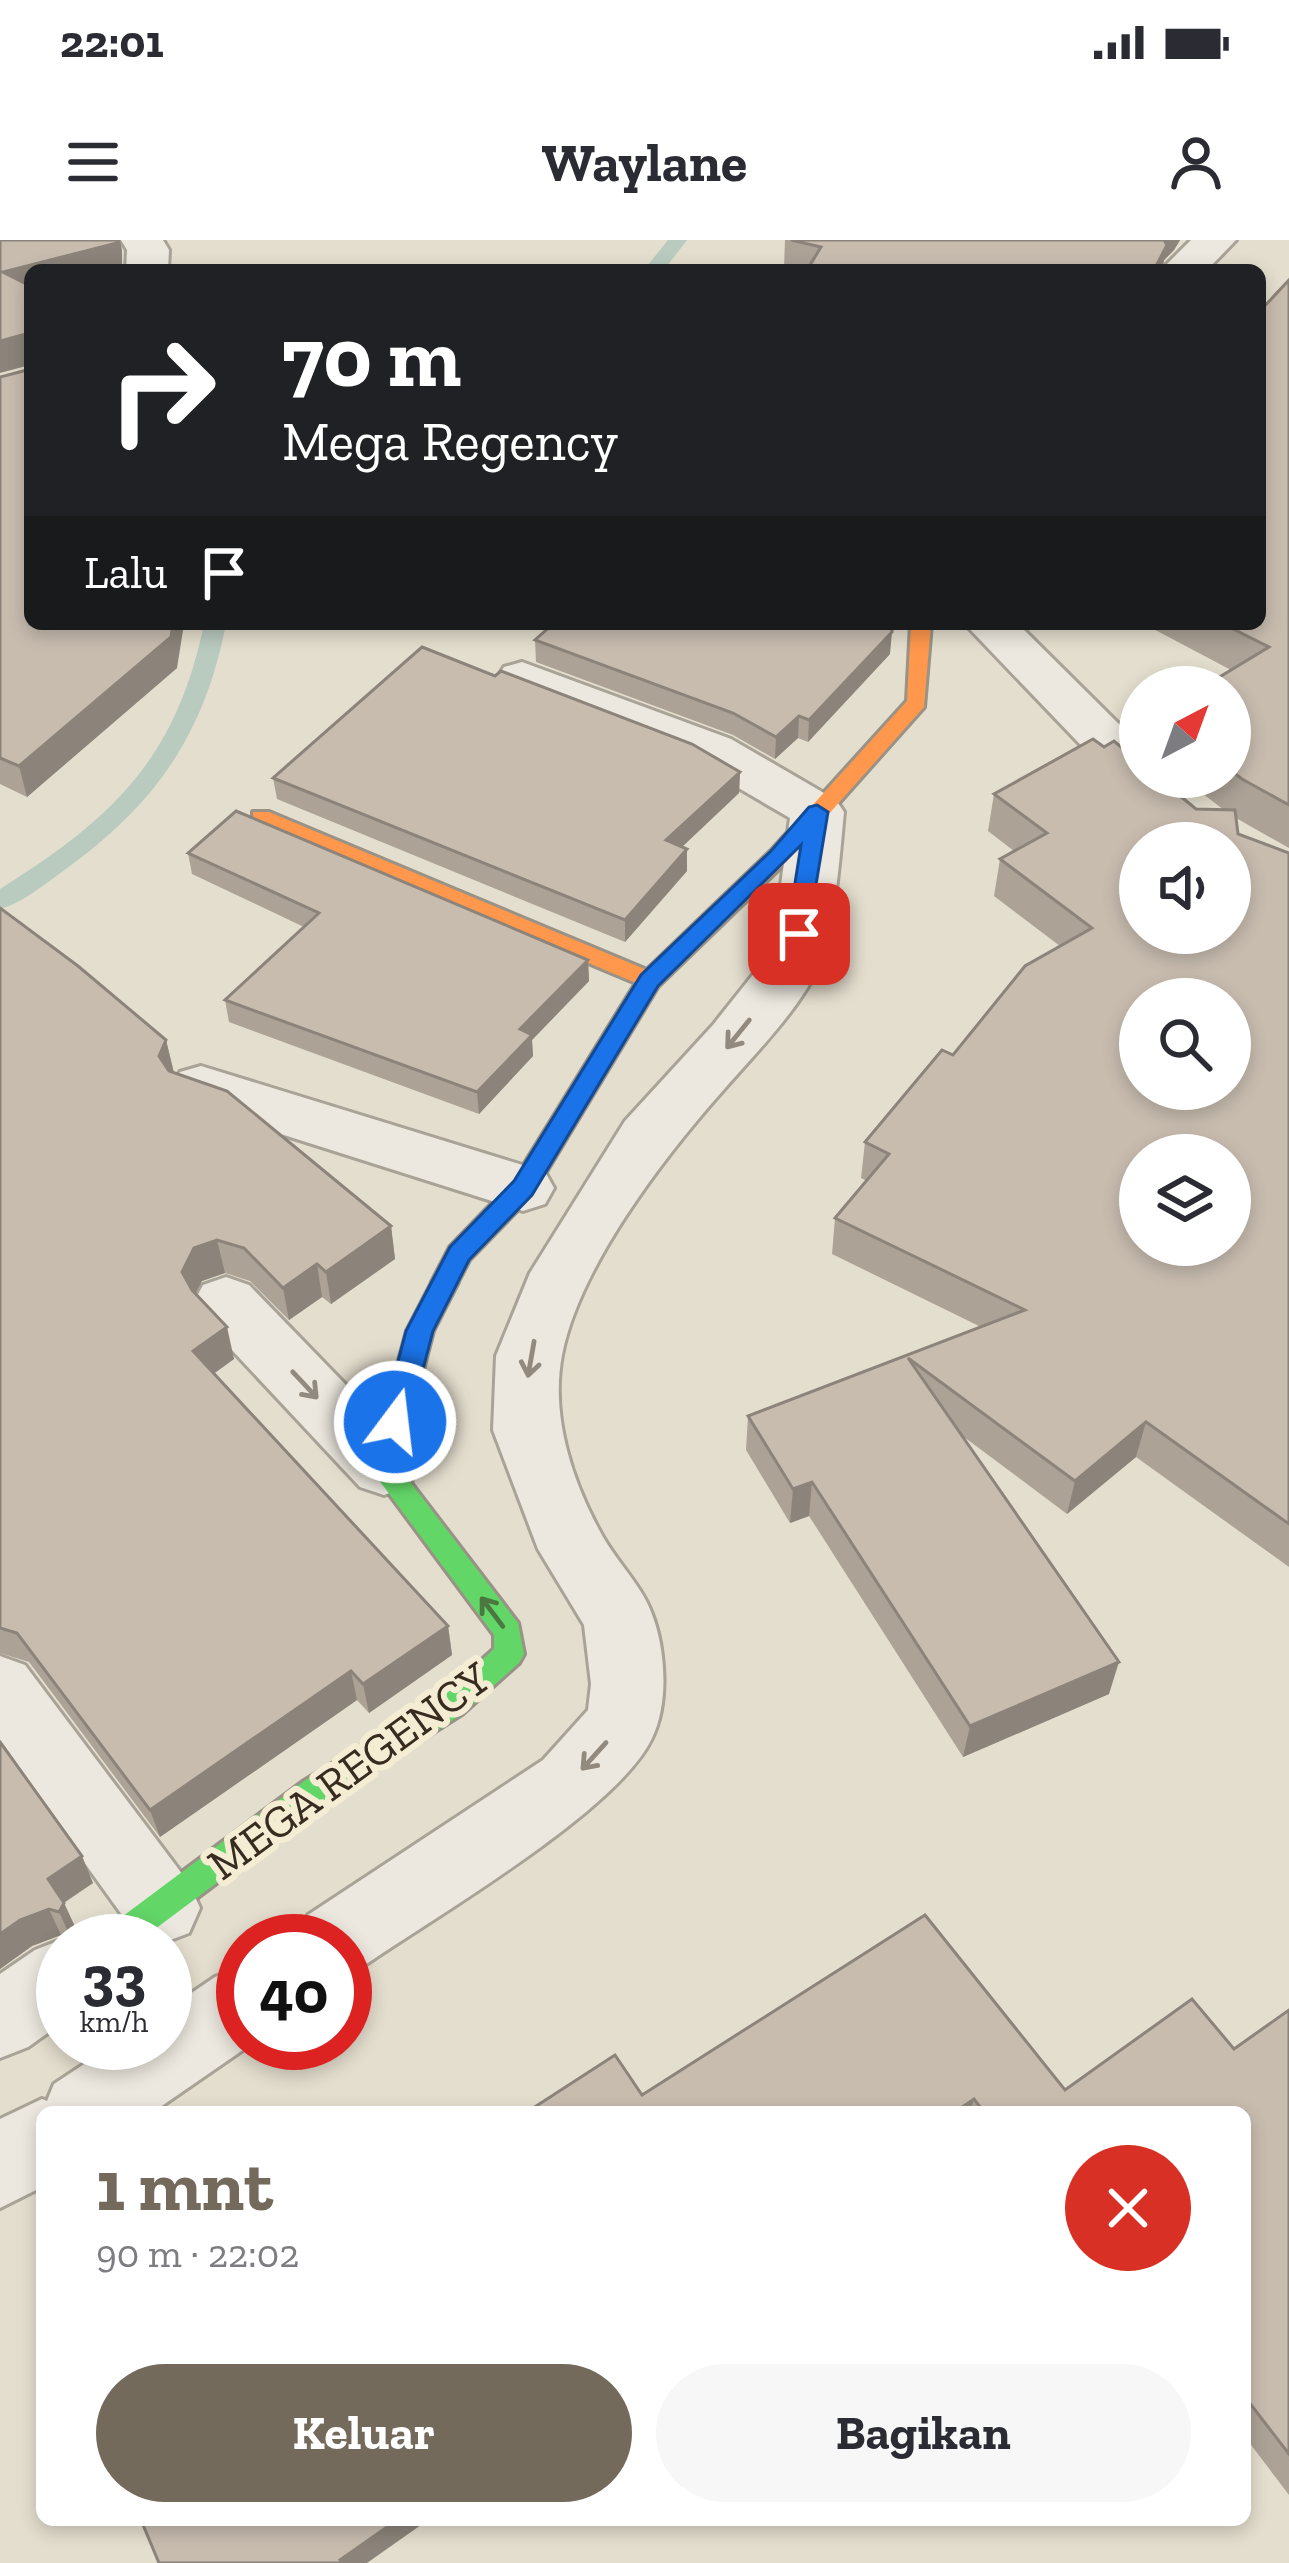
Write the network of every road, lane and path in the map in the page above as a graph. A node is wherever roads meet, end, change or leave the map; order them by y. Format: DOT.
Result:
graph roads {
  1 [pos="1215,240"];
  2 [pos="1189,264"];
  3 [pos="918,630"];
  4 [pos="996,630"];
  5 [pos="522,678"];
  6 [pos="1119,754"];
  7 [pos="817,812"];
  8 [pos="261,817"];
  9 [pos="650,980"];
  10 [pos="201,1087"];
  11 [pos="523,1188"];
  12 [pos="226,1302"];
  13 [pos="384,1468"];
  14 [pos="0,1687"];
  15 [pos="132,1914"];
  16 [pos="152,1914"];
  17 [pos="372,1916"];
  18 [pos="36,1995"];
  19 [pos="0,2020"];
  20 [pos="216,2021"];
  21 [pos="91,2106"];
  22 [pos="36,2143"];
  23 [pos="0,2168"];
  1 -- 2 [label="street"];
  3 -- 7 [label="street"];
  4 -- 6 [label="street"];
  5 -- 7 [label="street"];
  7 -- 9 [label="street"];
  7 -- 17 [label="street, one-way"];
  8 -- 9 [label="street"];
  9 -- 11 [label="street"];
  10 -- 11 [label="street"];
  11 -- 13 [label="street"];
  12 -- 13 [label="street, one-way"];
  16 -- 13 [label="street, MEGA REGENCY, one-way"];
  14 -- 15 [label="street"];
  18 -- 19 [label="street"];
  20 -- 21 [label="street"];
  22 -- 23 [label="street"];
}
